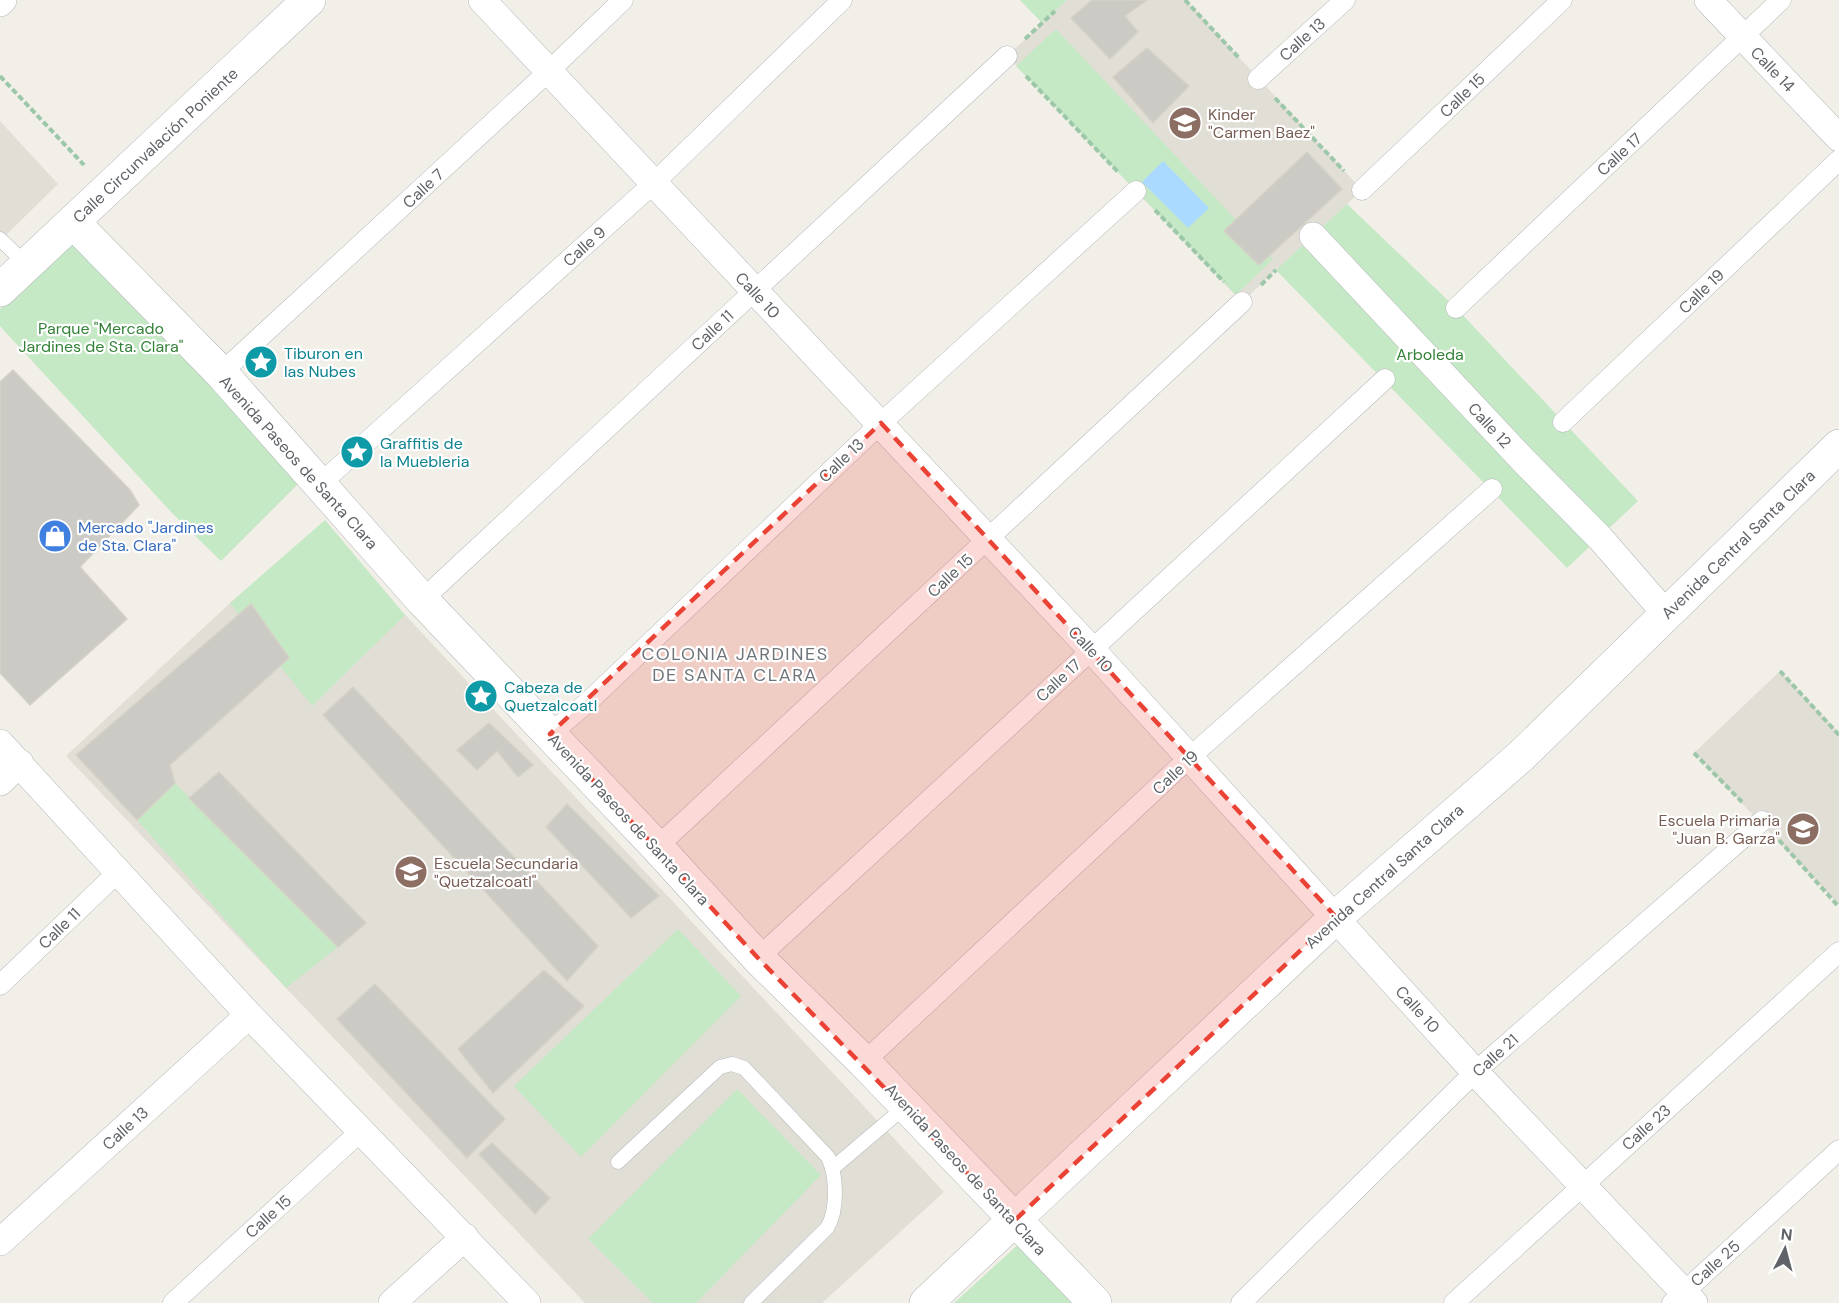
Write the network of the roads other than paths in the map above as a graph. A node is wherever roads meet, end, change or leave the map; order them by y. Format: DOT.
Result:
graph roads {
  1 [pos="3,0"];
  2 [pos="309,0"];
  3 [pos="482,0"];
  4 [pos="622,0"];
  5 [pos="842,0"];
  6 [pos="1345,0"];
  7 [pos="1562,0"];
  8 [pos="1708,0"];
  9 [pos="1781,0"];
  10 [pos="0,3"];
  11 [pos="1742,37"];
  12 [pos="1007,56"];
  13 [pos="549,71"];
  14 [pos="1258,79"];
  15 [pos="1839,138"];
  16 [pos="1839,160"];
  17 [pos="654,183"];
  18 [pos="1362,190"];
  19 [pos="1136,191"];
  20 [pos="73,222"];
  21 [pos="1313,236"];
  22 [pos="0,239"];
  23 [pos="27,265"];
  24 [pos="0,290"];
  25 [pos="754,291"];
  26 [pos="1242,302"];
  27 [pos="1456,308"];
  28 [pos="221,373"];
  29 [pos="1385,379"];
  30 [pos="1563,422"];
  31 [pos="880,423"];
  32 [pos="1839,446"];
  33 [pos="319,485"];
  34 [pos="1492,489"];
  35 [pos="989,540"];
  36 [pos="422,600"];
  37 [pos="1666,614"];
  38 [pos="1091,649"];
  39 [pos="550,734"];
  40 [pos="0,744"];
  41 [pos="1189,758"];
  42 [pos="20,764"];
  43 [pos="0,782"];
  44 [pos="1762,821"];
  45 [pos="657,847"];
  46 [pos="118,872"];
  47 [pos="1336,917"];
  48 [pos="1839,952"];
  49 [pos="758,958"];
  50 [pos="0,985"];
  51 [pos="249,1015"];
  52 [pos="864,1062"];
  53 [pos="1475,1072"];
  54 [pos="906,1106"];
  55 [pos="362,1130"];
  56 [pos="1839,1150"];
  57 [pos="618,1162"];
  58 [pos="833,1168"];
  59 [pos="1582,1184"];
  60 [pos="1014,1221"];
  61 [pos="465,1237"];
  62 [pos="0,1242"];
  63 [pos="1683,1299"];
  64 [pos="173,1303"];
  65 [pos="393,1303"];
  66 [pos="527,1303"];
  67 [pos="751,1303"];
  68 [pos="926,1303"];
  69 [pos="1095,1303"];
  70 [pos="1241,1303"];
  71 [pos="1454,1303"];
  1 -- 10 [label="street"];
  2 -- 20 [label="street, Calle Circunvalación Poniente"];
  3 -- 13 [label="street, Calle 10"];
  4 -- 13 [label="street, Calle 7"];
  5 -- 17 [label="street, Calle 9"];
  6 -- 14 [label="street, Calle 13"];
  7 -- 18 [label="street, Calle 15"];
  8 -- 11 [label="street, Calle 14"];
  9 -- 11 [label="street, Calle 17"];
  11 -- 15 [label="street, Calle 14"];
  11 -- 27 [label="street, Calle 17"];
  12 -- 25 [label="street, Calle 11"];
  13 -- 17 [label="street, Calle 10"];
  13 -- 28 [label="street, Calle 7"];
  16 -- 30 [label="street, Calle 19"];
  17 -- 25 [label="street, Calle 10"];
  17 -- 33 [label="street, Calle 9"];
  19 -- 31 [label="street, Calle 13"];
  20 -- 23 [label="street, Calle Circunvalación Poniente"];
  20 -- 28 [label="street, Avenida Paseos de Santa Clara"];
  21 -- 37 [label="street, Calle 12"];
  22 -- 23 [label="lane"];
  23 -- 24 [label="street, Calle Circunvalación Poniente"];
  25 -- 31 [label="street, Calle 10"];
  25 -- 36 [label="street, Calle 11"];
  26 -- 35 [label="street, Calle 15"];
  28 -- 33 [label="street, Avenida Paseos de Santa Clara"];
  29 -- 38 [label="street, Calle 17"];
  31 -- 35 [label="street, Calle 10"];
  31 -- 39 [label="street, Calle 13"];
  32 -- 37 [label="street, Avenida Central Santa Clara"];
  33 -- 36 [label="street, Avenida Paseos de Santa Clara"];
  34 -- 41 [label="street, Calle 19"];
  35 -- 38 [label="street, Calle 10"];
  35 -- 45 [label="street, Calle 15"];
  36 -- 39 [label="street, Avenida Paseos de Santa Clara"];
  37 -- 47 [label="street, Avenida Central Santa Clara"];
  38 -- 41 [label="street, Calle 10"];
  38 -- 49 [label="street, Calle 17"];
  39 -- 45 [label="street, Avenida Paseos de Santa Clara"];
  40 -- 42 [label="street"];
  41 -- 47 [label="street, Calle 10"];
  41 -- 52 [label="street, Calle 19"];
  42 -- 43 [label="street"];
  42 -- 46 [label="street"];
  44 -- 53 [label="street, Calle 21"];
  45 -- 49 [label="street, Avenida Paseos de Santa Clara"];
  46 -- 50 [label="street, Calle 11"];
  46 -- 51 [label="street"];
  47 -- 53 [label="street, Calle 10"];
  47 -- 60 [label="street, Avenida Central Santa Clara"];
  48 -- 59 [label="street, Calle 23"];
  49 -- 52 [label="street, Avenida Paseos de Santa Clara"];
  51 -- 55 [label="street"];
  51 -- 62 [label="street, Calle 13"];
  52 -- 54 [label="street, Avenida Paseos de Santa Clara"];
  53 -- 59 [label="street, Calle 10"];
  53 -- 70 [label="street, Calle 21"];
  54 -- 58 [label="lane"];
  54 -- 60 [label="street, Avenida Paseos de Santa Clara"];
  55 -- 61 [label="street"];
  55 -- 64 [label="street, Calle 15"];
  56 -- 63 [label="street, Calle 25"];
  57 -- 58 [label="lane"];
  58 -- 67 [label="lane"];
  59 -- 63 [label="street, Calle 10"];
  59 -- 71 [label="street, Calle 23"];
  60 -- 68 [label="street, Avenida Central Santa Clara"];
  60 -- 69 [label="street, Avenida Paseos de Santa Clara"];
  61 -- 65 [label="street"];
  61 -- 66 [label="street"];
}
